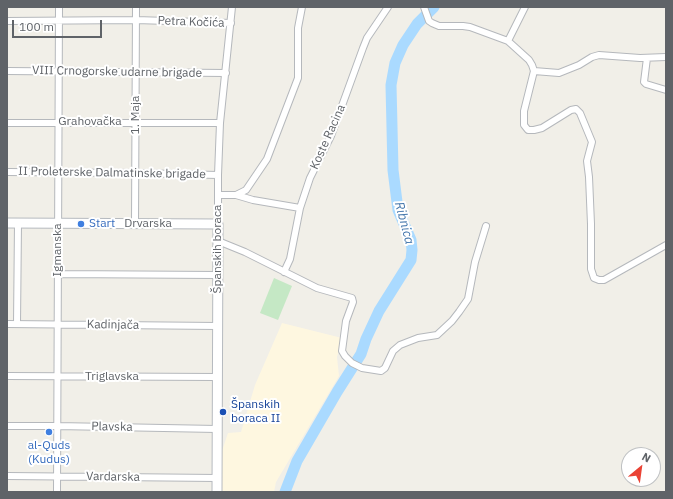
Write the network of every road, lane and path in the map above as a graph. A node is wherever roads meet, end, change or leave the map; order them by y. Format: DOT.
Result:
graph roads {
  1 [pos="59,7"];
  2 [pos="136,7"];
  3 [pos="232,7"];
  4 [pos="302,7"];
  5 [pos="388,7"];
  6 [pos="525,7"];
  7 [pos="424,8"];
  8 [pos="58,20"];
  9 [pos="136,20"];
  10 [pos="7,21"];
  11 [pos="231,23"];
  12 [pos="508,41"];
  13 [pos="666,57"];
  14 [pos="647,58"];
  15 [pos="7,71"];
  16 [pos="58,71"];
  17 [pos="136,71"];
  18 [pos="534,72"];
  19 [pos="226,73"];
  20 [pos="666,90"];
  21 [pos="7,122"];
  22 [pos="58,122"];
  23 [pos="136,122"];
  24 [pos="220,123"];
  25 [pos="7,172"];
  26 [pos="58,172"];
  27 [pos="136,172"];
  28 [pos="218,175"];
  29 [pos="218,195"];
  30 [pos="236,195"];
  31 [pos="300,208"];
  32 [pos="7,223"];
  33 [pos="135,223"];
  34 [pos="18,224"];
  35 [pos="58,224"];
  36 [pos="218,224"];
  37 [pos="486,226"];
  38 [pos="218,241"];
  39 [pos="666,245"];
  40 [pos="284,272"];
  41 [pos="58,274"];
  42 [pos="217,275"];
  43 [pos="7,324"];
  44 [pos="17,324"];
  45 [pos="58,325"];
  46 [pos="218,326"];
  47 [pos="7,376"];
  48 [pos="58,376"];
  49 [pos="217,377"];
  50 [pos="7,426"];
  51 [pos="57,426"];
  52 [pos="217,430"];
  53 [pos="7,476"];
  54 [pos="57,476"];
  55 [pos="218,478"];
  56 [pos="57,492"];
  57 [pos="217,492"];
  1 -- 8 [label="street, Igmanska"];
  2 -- 9 [label="street, 1. Maja"];
  3 -- 11 [label="street, Španskih boraca"];
  4 -- 30 [label="street"];
  5 -- 31 [label="street, Koste Racina"];
  6 -- 12 [label="street"];
  7 -- 12 [label="street"];
  8 -- 9 [label="street, Petra Kočića"];
  8 -- 10 [label="street, Petra Kočića"];
  8 -- 16 [label="street, Igmanska"];
  9 -- 11 [label="street, Petra Kočića"];
  9 -- 17 [label="street, 1. Maja"];
  11 -- 19 [label="street, Španskih boraca"];
  12 -- 18 [label="street"];
  13 -- 14 [label="street"];
  14 -- 18 [label="street"];
  14 -- 20 [label="street"];
  15 -- 16 [label="street, VIII Crnogorske udarne brigade"];
  16 -- 17 [label="street, VIII Crnogorske udarne brigade"];
  16 -- 22 [label="street, Igmanska"];
  17 -- 19 [label="street, VIII Crnogorske udarne brigade"];
  17 -- 23 [label="street, 1. Maja"];
  18 -- 39 [label="street"];
  19 -- 24 [label="street, Španskih boraca"];
  21 -- 22 [label="street, Grahovačka"];
  22 -- 23 [label="street, Grahovačka"];
  22 -- 26 [label="street, Igmanska"];
  23 -- 24 [label="street, Grahovačka"];
  23 -- 27 [label="street, 1. Maja"];
  24 -- 28 [label="street, Španskih boraca"];
  25 -- 26 [label="street, II Proleterske Dalmatinske brigade"];
  26 -- 27 [label="street, II Proleterske Dalmatinske brigade"];
  26 -- 35 [label="street, Igmanska"];
  27 -- 28 [label="street, II Proleterske Dalmatinske brigade"];
  27 -- 33 [label="street, 1. Maja"];
  28 -- 29 [label="street, Španskih boraca"];
  29 -- 30 [label="street"];
  29 -- 36 [label="street, Španskih boraca"];
  30 -- 31 [label="street"];
  31 -- 40 [label="street, Koste Racina"];
  32 -- 34 [label="main road, Drvarska"];
  33 -- 35 [label="main road, Drvarska"];
  33 -- 36 [label="main road, Drvarska"];
  34 -- 35 [label="main road, Drvarska"];
  34 -- 44 [label="street"];
  35 -- 41 [label="street, Igmanska"];
  36 -- 38 [label="main road, Španskih boraca"];
  37 -- 40 [label="street"];
  38 -- 40 [label="street"];
  38 -- 42 [label="main road, Španskih boraca"];
  41 -- 42 [label="street"];
  41 -- 45 [label="street, Igmanska"];
  42 -- 46 [label="main road, Španskih boraca"];
  43 -- 44 [label="street, Kadinjača"];
  44 -- 45 [label="street, Kadinjača"];
  45 -- 46 [label="street, Kadinjača"];
  45 -- 48 [label="street, Igmanska"];
  46 -- 49 [label="main road, Španskih boraca"];
  47 -- 48 [label="street, Triglavska"];
  48 -- 49 [label="street, Triglavska"];
  48 -- 51 [label="street, Igmanska"];
  49 -- 52 [label="main road, Španskih boraca"];
  50 -- 51 [label="street, Plavska"];
  51 -- 52 [label="street, Plavska"];
  51 -- 54 [label="street, Igmanska"];
  52 -- 55 [label="main road, Španskih boraca"];
  53 -- 54 [label="street, Vardarska"];
  54 -- 55 [label="street, Vardarska"];
  54 -- 56 [label="street, Igmanska"];
  55 -- 57 [label="main road, Španskih boraca"];
}
